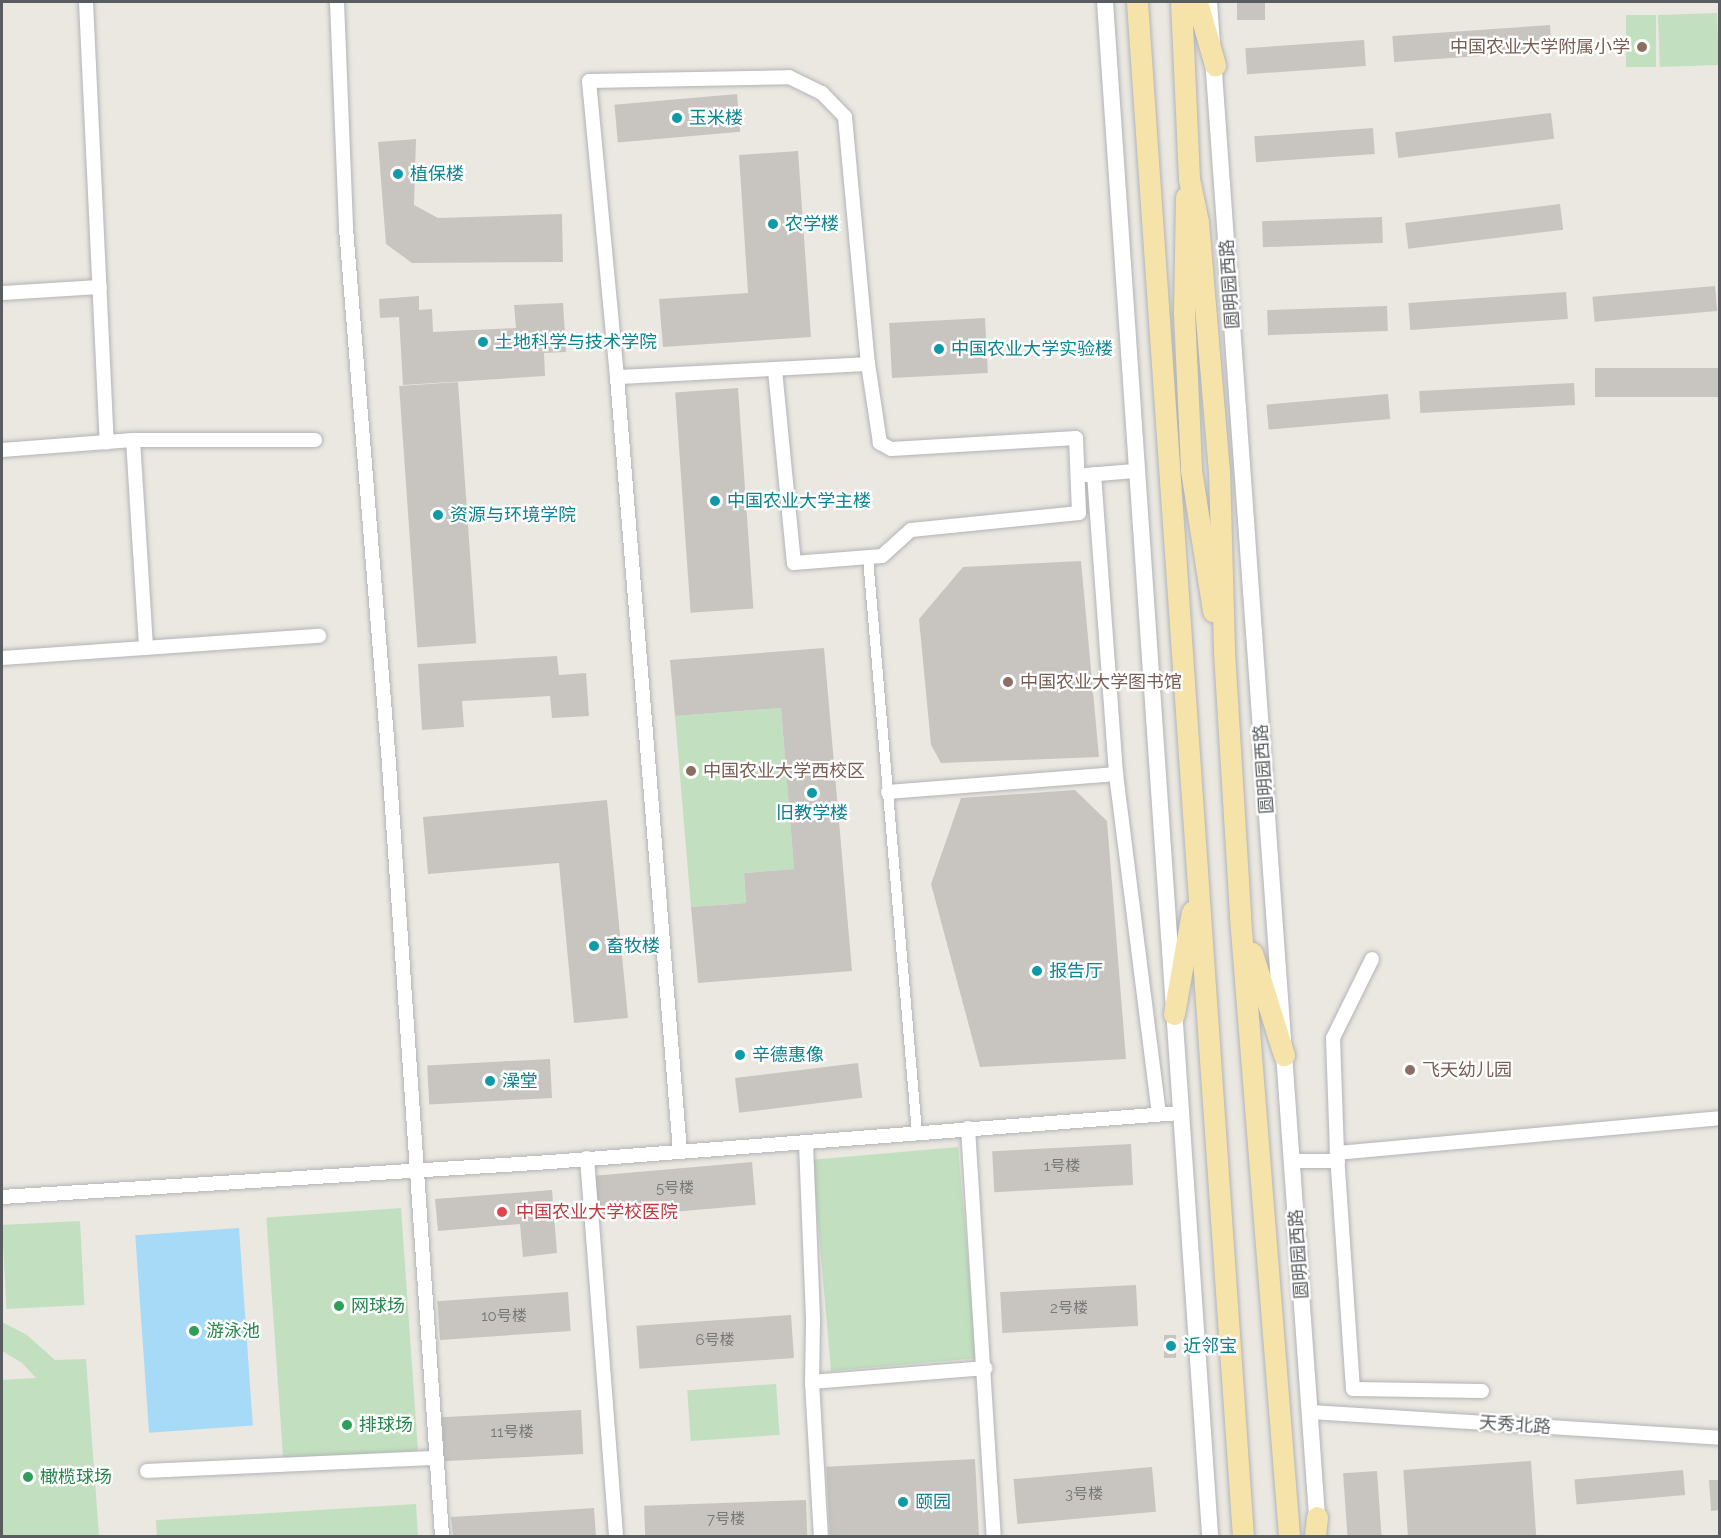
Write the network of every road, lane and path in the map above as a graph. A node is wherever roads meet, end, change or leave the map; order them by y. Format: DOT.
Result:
graph roads {
  1 [pos="87,2"];
  2 [pos="337,2"];
  3 [pos="1105,2"];
  4 [pos="1137,2"];
  5 [pos="1181,2"];
  6 [pos="1197,2"];
  7 [pos="1209,2"];
  8 [pos="1215,65"];
  9 [pos="100,287"];
  10 [pos="2,293"];
  11 [pos="868,364"];
  12 [pos="775,370"];
  13 [pos="617,377"];
  14 [pos="133,440"];
  15 [pos="315,440"];
  16 [pos="107,442"];
  17 [pos="2,450"];
  18 [pos="1135,471"];
  19 [pos="1094,474"];
  20 [pos="1078,476"];
  21 [pos="868,558"];
  22 [pos="320,636"];
  23 [pos="146,648"];
  24 [pos="2,658"];
  25 [pos="1116,774"];
  26 [pos="888,792"];
  27 [pos="1197,885"];
  28 [pos="1240,917"];
  29 [pos="1372,959"];
  30 [pos="1174,1014"];
  31 [pos="1284,1055"];
  32 [pos="1180,1113"];
  33 [pos="1160,1114"];
  34 [pos="1719,1118"];
  35 [pos="968,1128"];
  36 [pos="917,1132"];
  37 [pos="806,1144"];
  38 [pos="680,1152"];
  39 [pos="1338,1157"];
  40 [pos="587,1158"];
  41 [pos="1291,1161"];
  42 [pos="414,1168"];
  43 [pos="2,1197"];
  44 [pos="985,1368"];
  45 [pos="812,1382"];
  46 [pos="1482,1391"];
  47 [pos="1311,1412"];
  48 [pos="1719,1438"];
  49 [pos="436,1458"];
  50 [pos="147,1471"];
  51 [pos="1317,1530"];
  52 [pos="442,1536"];
  53 [pos="616,1536"];
  54 [pos="821,1536"];
  55 [pos="994,1536"];
  56 [pos="1210,1536"];
  57 [pos="1243,1536"];
  58 [pos="1289,1536"];
  1 -- 9 [label="street"];
  2 -- 42 [label="street"];
  3 -- 18 [label="street"];
  4 -- 27 [label="main road"];
  5 -- 28 [label="main road, 圆明园西路"];
  6 -- 8 [label="main road"];
  7 -- 8 [label="street, 圆明园西路"];
  8 -- 31 [label="street, 圆明园西路"];
  9 -- 10 [label="street"];
  9 -- 16 [label="street"];
  11 -- 12 [label="street"];
  11 -- 13 [label="street"];
  11 -- 20 [label="street"];
  12 -- 13 [label="street"];
  12 -- 21 [label="street"];
  13 -- 38 [label="street"];
  14 -- 15 [label="street"];
  14 -- 16 [label="street"];
  14 -- 23 [label="street"];
  16 -- 17 [label="street"];
  18 -- 19 [label="street"];
  18 -- 30 [label="street"];
  19 -- 20 [label="street"];
  19 -- 25 [label="street"];
  20 -- 21 [label="street"];
  21 -- 26 [label="street"];
  22 -- 23 [label="street"];
  23 -- 24 [label="street"];
  25 -- 26 [label="street"];
  25 -- 33 [label="street"];
  26 -- 36 [label="street"];
  27 -- 30 [label="main road"];
  27 -- 57 [label="main road"];
  28 -- 31 [label="main road"];
  28 -- 58 [label="main road, 圆明园西路"];
  29 -- 39 [label="street"];
  30 -- 32 [label="street"];
  31 -- 41 [label="street, 圆明园西路"];
  32 -- 33 [label="street"];
  32 -- 56 [label="street"];
  33 -- 35 [label="street"];
  34 -- 39 [label="street"];
  35 -- 36 [label="street"];
  35 -- 44 [label="street"];
  36 -- 37 [label="street"];
  37 -- 38 [label="street"];
  37 -- 45 [label="street"];
  38 -- 40 [label="street"];
  39 -- 41 [label="street"];
  39 -- 46 [label="street"];
  40 -- 42 [label="street"];
  40 -- 53 [label="street"];
  41 -- 47 [label="street, 圆明园西路"];
  42 -- 43 [label="street"];
  42 -- 49 [label="street"];
  44 -- 45 [label="street"];
  44 -- 55 [label="street"];
  45 -- 54 [label="street"];
  47 -- 48 [label="street, 天秀北路"];
  47 -- 51 [label="street, 圆明园西路"];
  49 -- 50 [label="street"];
  49 -- 52 [label="street"];
}
